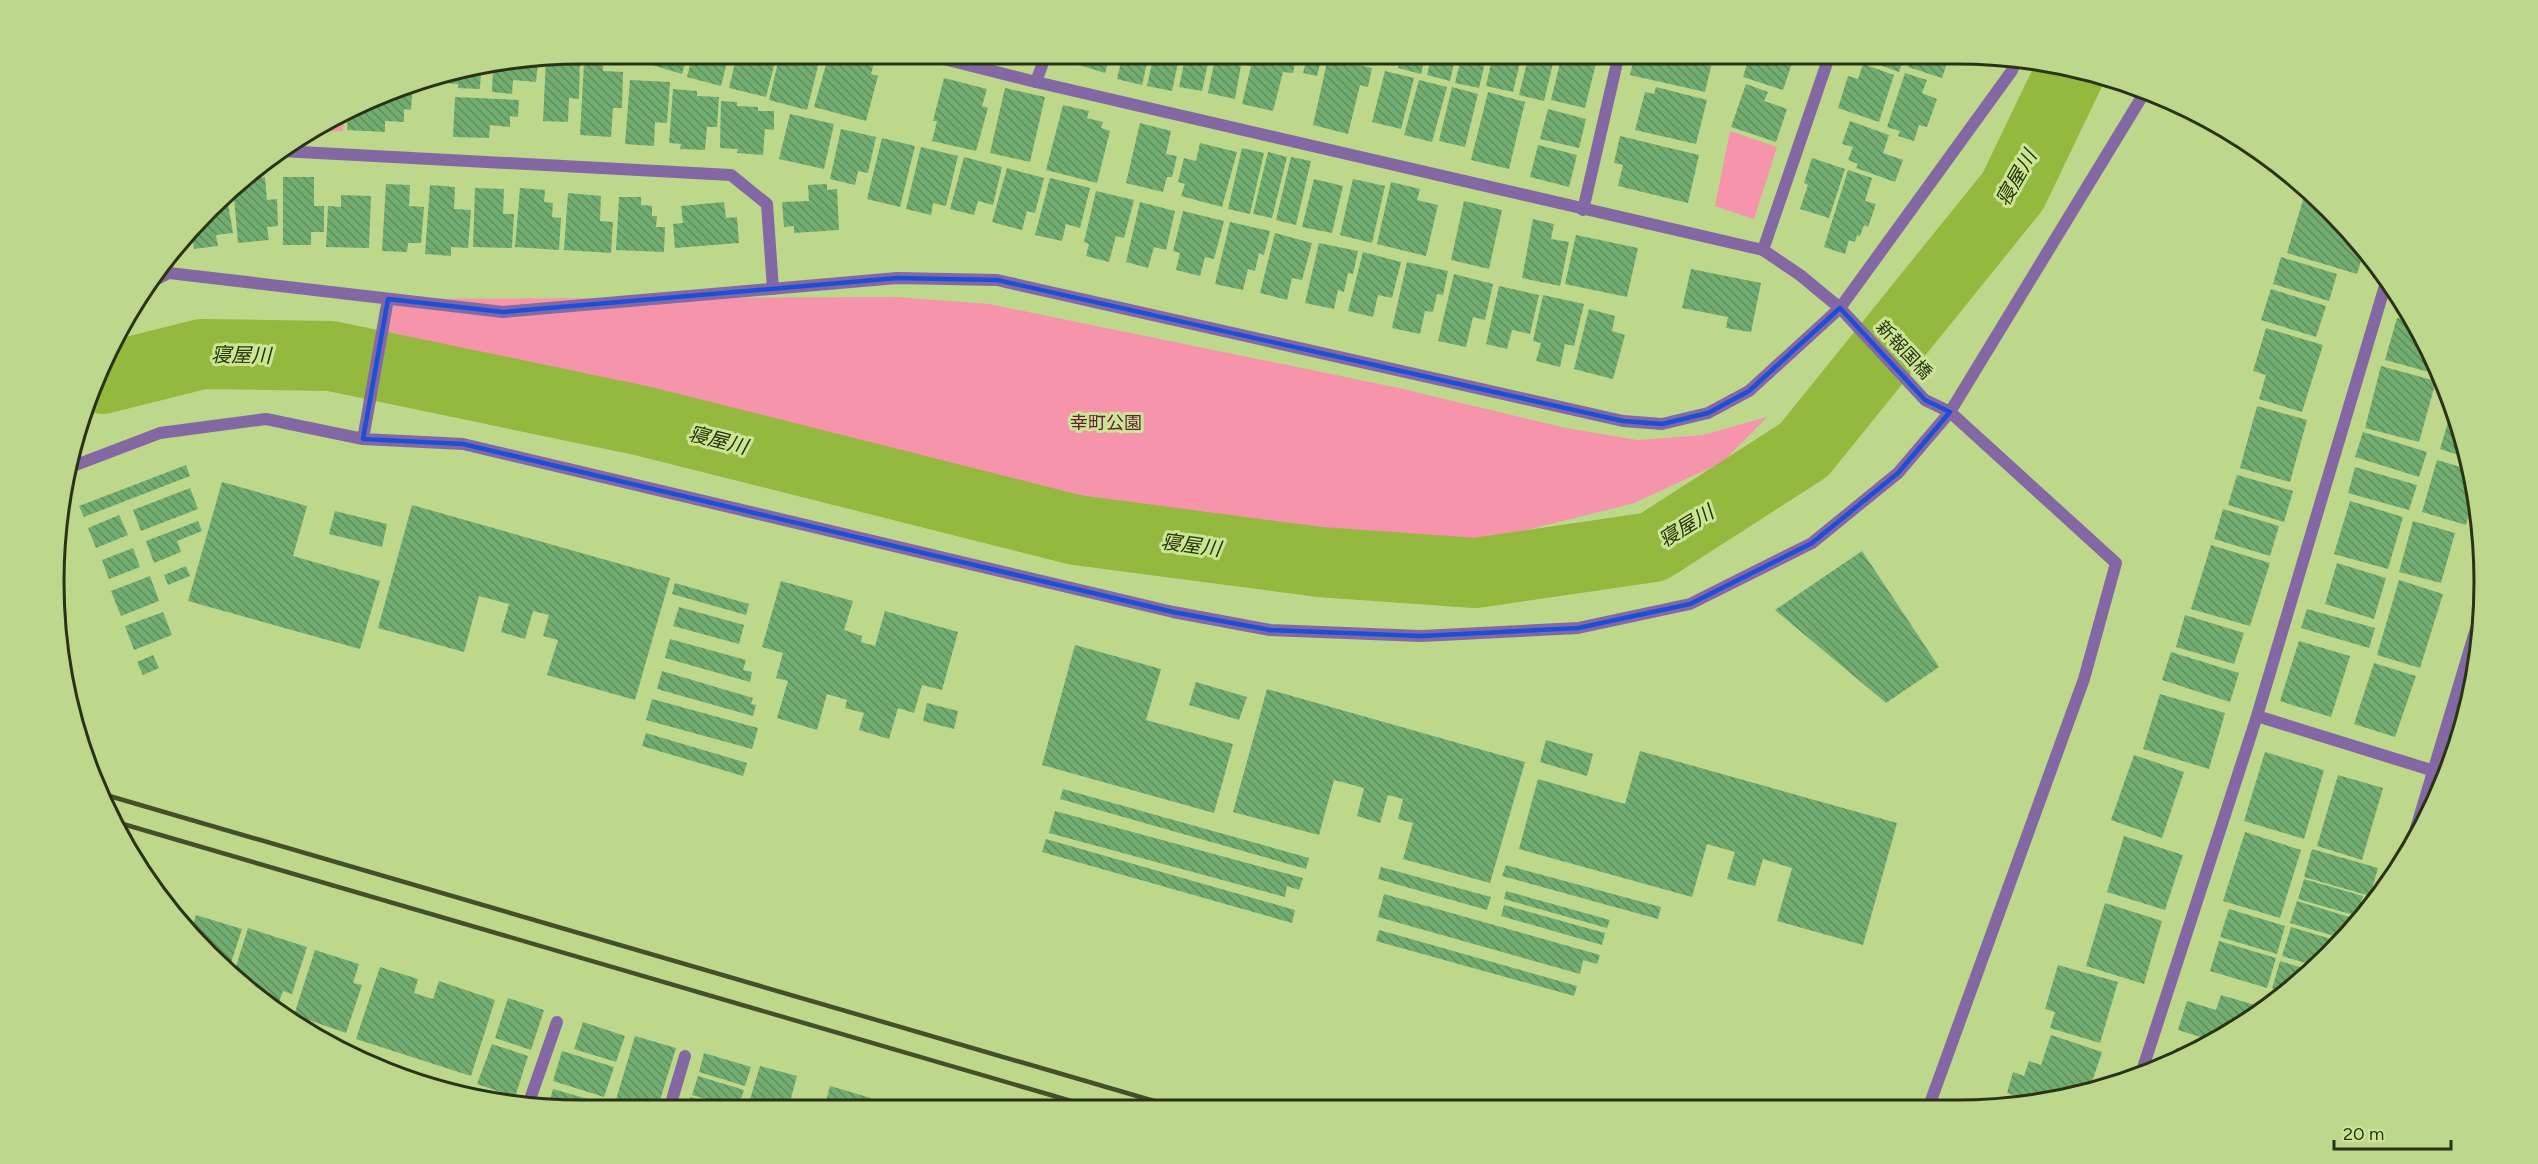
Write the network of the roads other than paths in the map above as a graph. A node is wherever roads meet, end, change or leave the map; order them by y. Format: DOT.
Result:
graph roads {
  1 [pos="964,64"];
  2 [pos="1042,64"];
  3 [pos="1618,64"];
  4 [pos="1827,64"];
  5 [pos="2013,68"];
  6 [pos="1036,82"];
  7 [pos="2141,99"];
  8 [pos="294,152"];
  9 [pos="1583,210"];
  10 [pos="1763,250"];
  11 [pos="166,275"];
  12 [pos="773,289"];
  13 [pos="2384,291"];
  14 [pos="388,299"];
  15 [pos="1840,308"];
  16 [pos="1950,412"];
  17 [pos="363,439"];
  18 [pos="78,464"];
  19 [pos="2466,673"];
  20 [pos="2257,716"];
  21 [pos="2448,742"];
  22 [pos="2437,772"];
  23 [pos="557,1022"];
  24 [pos="685,1056"];
  25 [pos="2144,1064"];
  26 [pos="531,1096"];
  27 [pos="672,1100"];
  28 [pos="1931,1100"];
  1 -- 6 [label="street"];
  2 -- 6 [label="street"];
  3 -- 9 [label="street"];
  4 -- 10 [label="street"];
  5 -- 15 [label="street"];
  6 -- 9 [label="street"];
  7 -- 16 [label="street"];
  8 -- 12 [label="street"];
  9 -- 10 [label="street"];
  10 -- 15 [label="street, 新報国橋"];
  11 -- 14 [label="street"];
  12 -- 14 [label="street"];
  12 -- 15 [label="street"];
  13 -- 20 [label="street"];
  14 -- 17 [label="street"];
  15 -- 16 [label="street, 新報国橋"];
  16 -- 17 [label="street"];
  16 -- 28 [label="street"];
  17 -- 18 [label="street"];
  19 -- 21 [label="street"];
  20 -- 22 [label="street"];
  20 -- 25 [label="street"];
  23 -- 26 [label="street"];
  24 -- 27 [label="street"];
}
